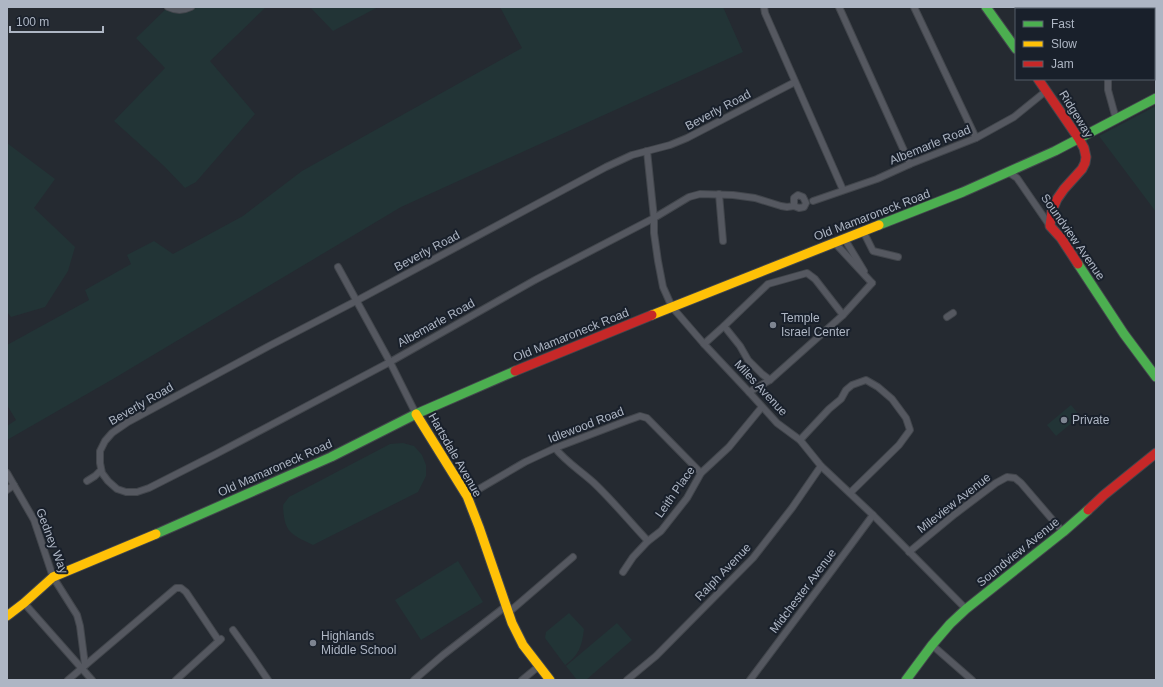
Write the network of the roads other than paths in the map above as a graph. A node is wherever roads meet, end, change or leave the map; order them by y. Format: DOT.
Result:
graph roads {
  1 [pos="168,7"];
  2 [pos="191,7"];
  3 [pos="764,7"];
  4 [pos="839,7"];
  5 [pos="914,7"];
  6 [pos="986,7"];
  7 [pos="1015,48"];
  8 [pos="1039,80"];
  9 [pos="1108,80"];
  10 [pos="795,82"];
  11 [pos="1046,91"];
  12 [pos="1156,98"];
  13 [pos="1116,119"];
  14 [pos="976,138"];
  15 [pos="1078,139"];
  16 [pos="648,151"];
  17 [pos="910,164"];
  18 [pos="1008,172"];
  19 [pos="843,190"];
  20 [pos="719,194"];
  21 [pos="813,201"];
  22 [pos="794,206"];
  23 [pos="654,218"];
  24 [pos="1050,226"];
  25 [pos="863,231"];
  26 [pos="844,238"];
  27 [pos="723,241"];
  28 [pos="834,242"];
  29 [pos="898,257"];
  30 [pos="338,267"];
  31 [pos="872,283"];
  32 [pos="356,301"];
  33 [pos="672,307"];
  34 [pos="954,312"];
  35 [pos="842,315"];
  36 [pos="947,317"];
  37 [pos="724,326"];
  38 [pos="704,344"];
  39 [pos="390,362"];
  40 [pos="1156,378"];
  41 [pos="770,380"];
  42 [pos="749,392"];
  43 [pos="762,408"];
  44 [pos="416,414"];
  45 [pos="800,440"];
  46 [pos="555,448"];
  47 [pos="1156,453"];
  48 [pos="821,466"];
  49 [pos="101,470"];
  50 [pos="701,472"];
  51 [pos="7,473"];
  52 [pos="87,481"];
  53 [pos="14,485"];
  54 [pos="7,490"];
  55 [pos="850,493"];
  56 [pos="467,496"];
  57 [pos="873,515"];
  58 [pos="1063,532"];
  59 [pos="648,541"];
  60 [pos="909,552"];
  61 [pos="573,557"];
  62 [pos="623,572"];
  63 [pos="53,577"];
  64 [pos="24,603"];
  65 [pos="507,609"];
  66 [pos="966,609"];
  67 [pos="7,616"];
  68 [pos="233,630"];
  69 [pos="932,645"];
  70 [pos="83,666"];
  71 [pos="538,666"];
  72 [pos="68,680"];
  73 [pos="92,680"];
  74 [pos="176,680"];
  75 [pos="268,680"];
  76 [pos="414,680"];
  77 [pos="522,680"];
  78 [pos="550,680"];
  79 [pos="627,680"];
  80 [pos="750,680"];
  81 [pos="906,680"];
  82 [pos="972,680"];
  1 -- 2 [label="street"];
  3 -- 10 [label="street"];
  4 -- 17 [label="street"];
  5 -- 14 [label="street"];
  6 -- 7 [label="main road"];
  8 -- 11 [label="main road, Ridgeway"];
  9 -- 13 [label="street"];
  10 -- 16 [label="street, Beverly Road"];
  10 -- 19 [label="street"];
  11 -- 14 [label="street, Albemarle Road"];
  11 -- 15 [label="main road, Ridgeway"];
  12 -- 13 [label="main road, Old Mamaroneck Road"];
  13 -- 15 [label="main road, Old Mamaroneck Road"];
  14 -- 17 [label="street, Albemarle Road"];
  15 -- 18 [label="main road, Old Mamaroneck Road"];
  15 -- 24 [label="main road, Ridgeway"];
  16 -- 23 [label="street, Miles Avenue"];
  16 -- 32 [label="street, Beverly Road"];
  17 -- 19 [label="street, Albemarle Road"];
  18 -- 24 [label="street, Soundview Avenue"];
  18 -- 25 [label="main road, Old Mamaroneck Road"];
  19 -- 21 [label="street, Albemarle Road"];
  20 -- 22 [label="street, Albemarle Road"];
  20 -- 23 [label="street, Albemarle Road"];
  20 -- 27 [label="street"];
  23 -- 33 [label="street, Miles Avenue"];
  23 -- 39 [label="street, Albemarle Road"];
  24 -- 40 [label="main road, Soundview Avenue"];
  25 -- 26 [label="main road, Old Mamaroneck Road"];
  25 -- 29 [label="street"];
  26 -- 28 [label="main road, Old Mamaroneck Road"];
  26 -- 31 [label="street"];
  28 -- 31 [label="street"];
  28 -- 33 [label="main road, Old Mamaroneck Road"];
  30 -- 32 [label="street, Hartsdale Avenue"];
  31 -- 35 [label="street"];
  32 -- 39 [label="street, Hartsdale Avenue"];
  32 -- 49 [label="street, Beverly Road"];
  33 -- 38 [label="street, Miles Avenue"];
  33 -- 44 [label="main road, Old Mamaroneck Road"];
  34 -- 36 [label="street"];
  35 -- 37 [label="street"];
  35 -- 41 [label="street"];
  37 -- 38 [label="street"];
  37 -- 41 [label="street"];
  38 -- 42 [label="street, Miles Avenue"];
  39 -- 44 [label="street, Hartsdale Avenue"];
  39 -- 49 [label="street, Albemarle Road"];
  41 -- 42 [label="street"];
  42 -- 43 [label="street, Miles Avenue"];
  43 -- 45 [label="street, Miles Avenue"];
  43 -- 50 [label="street, Leith Place"];
  44 -- 56 [label="main road, Hartsdale Avenue"];
  44 -- 63 [label="main road, Old Mamaroneck Road"];
  45 -- 48 [label="street, Miles Avenue"];
  45 -- 55 [label="street"];
  46 -- 50 [label="street, Idlewood Road"];
  46 -- 56 [label="street, Idlewood Road"];
  46 -- 59 [label="street"];
  47 -- 58 [label="main road, Soundview Avenue"];
  48 -- 55 [label="street, Miles Avenue"];
  48 -- 79 [label="street, Ralph Avenue"];
  49 -- 52 [label="street"];
  50 -- 59 [label="street, Leith Place"];
  51 -- 53 [label="street, Gedney Way"];
  53 -- 54 [label="street"];
  53 -- 63 [label="street, Gedney Way"];
  55 -- 57 [label="street, Miles Avenue"];
  56 -- 65 [label="main road, Hartsdale Avenue"];
  57 -- 60 [label="street, Miles Avenue"];
  57 -- 80 [label="street, Midchester Avenue"];
  58 -- 60 [label="street, Mileview Avenue"];
  58 -- 66 [label="main road, Soundview Avenue"];
  59 -- 62 [label="street, Leith Place"];
  60 -- 66 [label="street, Miles Avenue"];
  61 -- 65 [label="street"];
  63 -- 64 [label="main road, Old Mamaroneck Road"];
  63 -- 70 [label="street, Gedney Way"];
  64 -- 67 [label="main road, Old Mamaroneck Road"];
  64 -- 70 [label="street"];
  65 -- 71 [label="main road, Hartsdale Avenue"];
  65 -- 76 [label="street"];
  66 -- 69 [label="main road, Soundview Avenue"];
  68 -- 75 [label="street"];
  69 -- 81 [label="main road, Soundview Avenue"];
  69 -- 82 [label="street"];
  70 -- 72 [label="street"];
  70 -- 73 [label="street"];
  70 -- 74 [label="street"];
  71 -- 77 [label="street"];
  71 -- 78 [label="main road, Hartsdale Avenue"];
}
